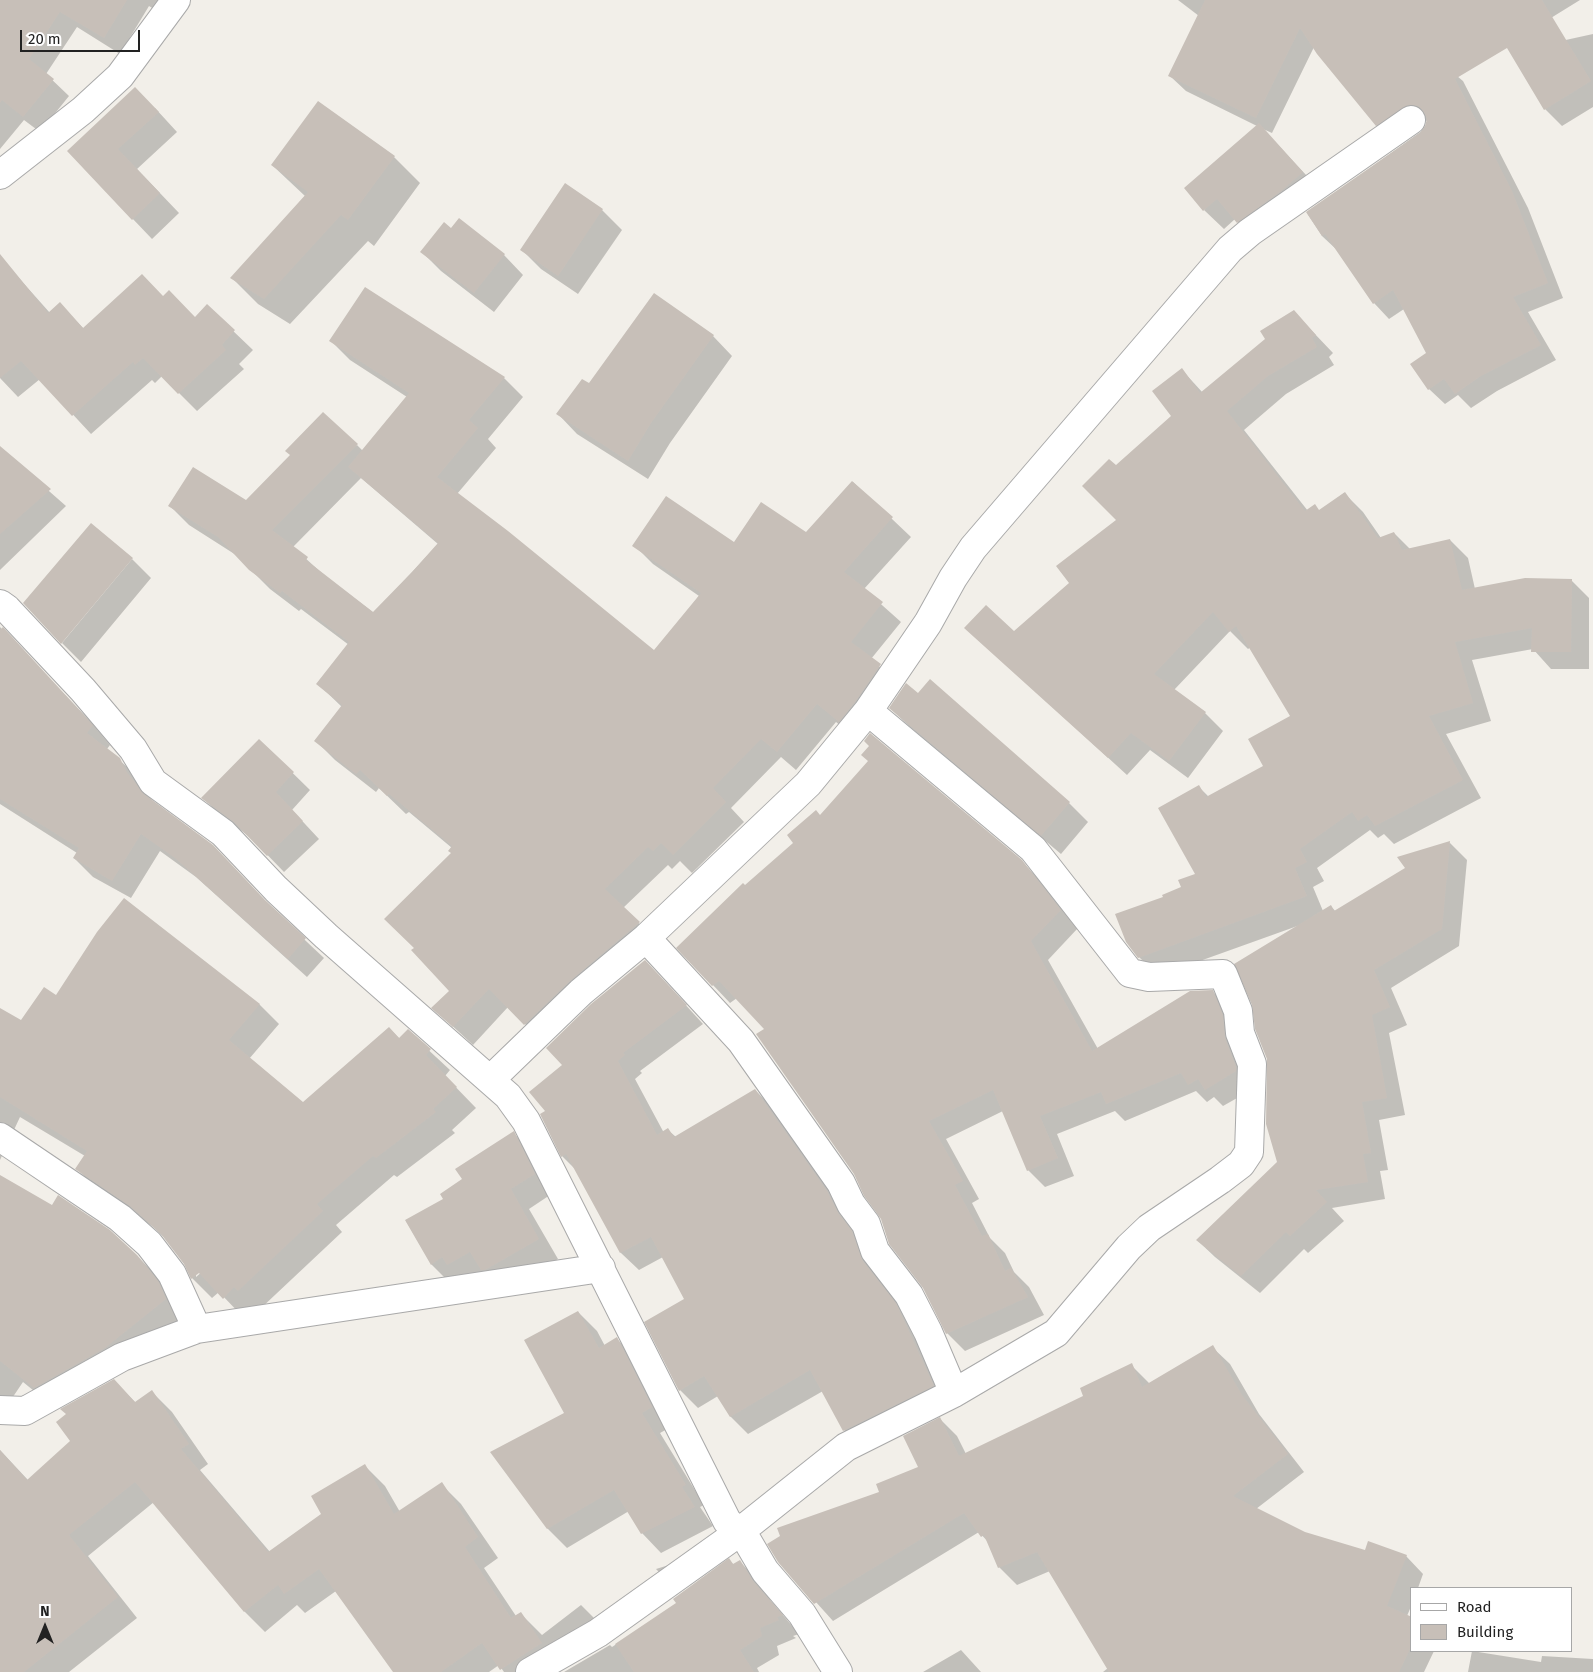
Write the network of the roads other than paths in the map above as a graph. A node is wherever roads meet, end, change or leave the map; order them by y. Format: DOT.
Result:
graph roads {
  1 [pos="176,0"];
  2 [pos="1411,120"];
  3 [pos="0,175"];
  4 [pos="2,609"];
  5 [pos="868,711"];
  6 [pos="646,938"];
  7 [pos="491,1079"];
  8 [pos="0,1136"];
  9 [pos="601,1268"];
  10 [pos="197,1329"];
  11 [pos="954,1394"];
  12 [pos="0,1410"];
  13 [pos="738,1533"];
  14 [pos="530,1672"];
  15 [pos="838,1672"];
  1 -- 3 [label="street"];
  2 -- 5 [label="street"];
  4 -- 7 [label="street"];
  5 -- 6 [label="street"];
  5 -- 11 [label="street"];
  6 -- 7 [label="street"];
  6 -- 11 [label="street"];
  7 -- 9 [label="street"];
  8 -- 10 [label="street"];
  9 -- 10 [label="street"];
  9 -- 13 [label="street"];
  10 -- 12 [label="street"];
  11 -- 13 [label="street"];
  13 -- 14 [label="street"];
  13 -- 15 [label="street"];
}
